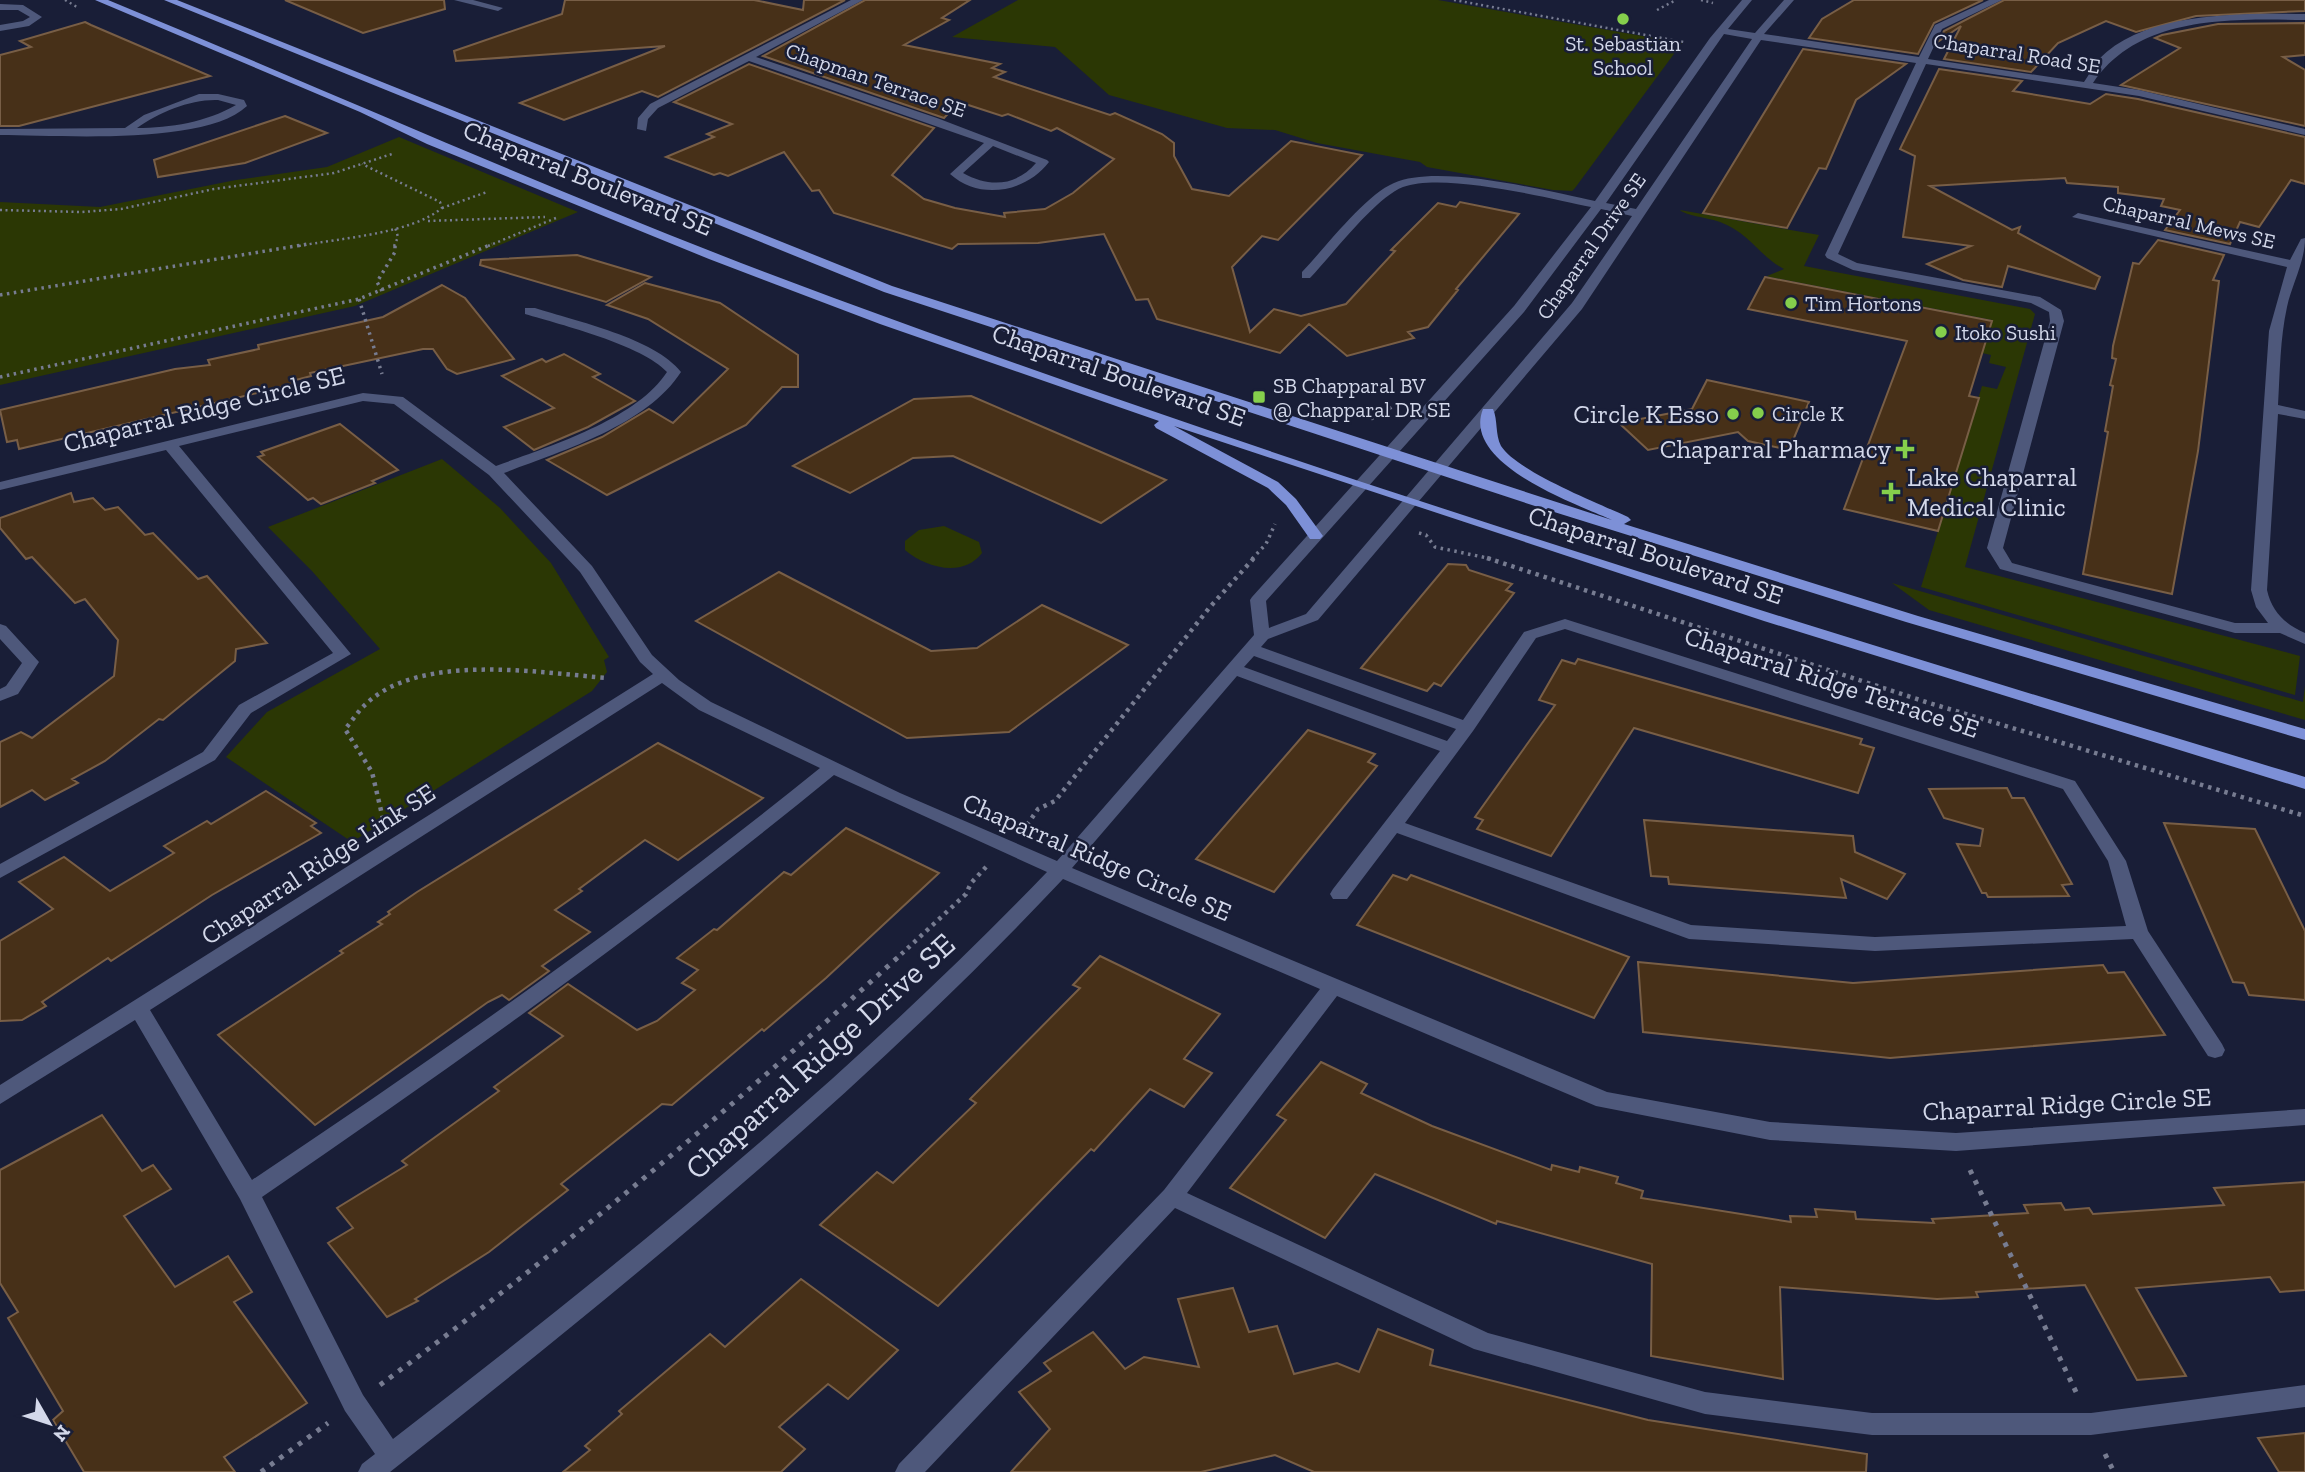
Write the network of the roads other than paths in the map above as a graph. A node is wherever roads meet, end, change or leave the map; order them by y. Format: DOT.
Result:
graph roads {
  1 [pos="100,0"];
  2 [pos="169,0"];
  3 [pos="459,0"];
  4 [pos="858,0"];
  5 [pos="1746,0"];
  6 [pos="1789,0"];
  7 [pos="1997,0"];
  8 [pos="0,7"];
  9 [pos="498,8"];
  10 [pos="2305,17"];
  11 [pos="0,28"];
  12 [pos="1721,31"];
  13 [pos="1759,36"];
  14 [pos="747,57"];
  15 [pos="1922,60"];
  16 [pos="2087,85"];
  17 [pos="130,128"];
  18 [pos="642,129"];
  19 [pos="0,132"];
  20 [pos="2305,132"];
  21 [pos="992,141"];
  22 [pos="1598,206"];
  23 [pos="1641,214"];
  24 [pos="2078,216"];
  25 [pos="2305,242"];
  26 [pos="2292,264"];
  27 [pos="1306,275"];
  28 [pos="530,311"];
  29 [pos="1112,399"];
  30 [pos="2271,408"];
  31 [pos="1488,412"];
  32 [pos="2305,415"];
  33 [pos="170,445"];
  34 [pos="1387,454"];
  35 [pos="1435,470"];
  36 [pos="494,472"];
  37 [pos="1360,484"];
  38 [pos="0,486"];
  39 [pos="1409,501"];
  40 [pos="1315,536"];
  41 [pos="1673,545"];
  42 [pos="2282,628"];
  43 [pos="0,629"];
  44 [pos="2305,639"];
  45 [pos="1256,642"];
  46 [pos="1234,669"];
  47 [pos="663,675"];
  48 [pos="0,696"];
  49 [pos="1467,727"];
  50 [pos="2305,735"];
  51 [pos="1451,749"];
  52 [pos="832,768"];
  53 [pos="2305,783"];
  54 [pos="1393,825"];
  55 [pos="1060,870"];
  56 [pos="0,872"];
  57 [pos="1340,894"];
  58 [pos="2138,932"];
  59 [pos="1334,985"];
  60 [pos="139,1009"];
  61 [pos="2215,1050"];
  62 [pos="0,1096"];
  63 [pos="2305,1116"];
  64 [pos="249,1194"];
  65 [pos="1172,1196"];
  66 [pos="2305,1396"];
  67 [pos="391,1457"];
  68 [pos="371,1472"];
  69 [pos="908,1472"];
  1 -- 29 [label="main road, Chaparral Boulevard SE"];
  2 -- 34 [label="main road, Chaparral Boulevard SE"];
  3 -- 9 [label="street"];
  4 -- 14 [label="street"];
  5 -- 12 [label="street, Chaparral Drive SE"];
  6 -- 13 [label="street, Chaparral Drive SE"];
  7 -- 15 [label="street"];
  8 -- 11 [label="street"];
  10 -- 16 [label="street"];
  12 -- 13 [label="street, Chaparral Road SE"];
  12 -- 22 [label="street, Chaparral Drive SE"];
  13 -- 15 [label="street, Chaparral Road SE"];
  13 -- 23 [label="street, Chaparral Drive SE"];
  14 -- 18 [label="street"];
  14 -- 21 [label="street, Chapman Terrace SE"];
  15 -- 16 [label="street, Chaparral Road SE"];
  15 -- 42 [label="street"];
  16 -- 20 [label="street, Chaparral Road SE"];
  17 -- 17 [label="street"];
  17 -- 19 [label="street"];
  21 -- 21 [label="street, Chapman Terrace SE"];
  22 -- 23 [label="street"];
  22 -- 27 [label="street"];
  22 -- 34 [label="street, Chaparral Drive SE"];
  23 -- 31 [label="street, Chaparral Drive SE"];
  24 -- 26 [label="street, Chaparral Mews SE"];
  25 -- 26 [label="street"];
  26 -- 30 [label="street"];
  28 -- 36 [label="street"];
  29 -- 37 [label="main road, Chaparral Boulevard SE"];
  29 -- 40 [label="main road"];
  30 -- 32 [label="street"];
  30 -- 42 [label="street"];
  31 -- 35 [label="street, Chaparral Drive SE"];
  31 -- 41 [label="main road"];
  33 -- 36 [label="street, Chaparral Ridge Circle SE"];
  33 -- 38 [label="street, Chaparral Ridge Circle SE"];
  33 -- 56 [label="street"];
  34 -- 35 [label="main road, Chaparral Boulevard SE"];
  34 -- 37 [label="street, Chaparral Drive SE"];
  35 -- 39 [label="street, Chaparral Drive SE"];
  35 -- 41 [label="main road, Chaparral Boulevard SE"];
  36 -- 47 [label="street, Chaparral Ridge Circle SE"];
  37 -- 39 [label="main road, Chaparral Boulevard SE"];
  37 -- 40 [label="street"];
  39 -- 45 [label="street"];
  39 -- 53 [label="main road, Chaparral Boulevard SE"];
  40 -- 45 [label="street"];
  41 -- 50 [label="main road, Chaparral Boulevard SE"];
  42 -- 44 [label="street"];
  43 -- 48 [label="street"];
  45 -- 46 [label="street, Chaparral Ridge Drive SE"];
  45 -- 49 [label="street"];
  46 -- 51 [label="street"];
  46 -- 55 [label="street, Chaparral Ridge Drive SE"];
  47 -- 52 [label="street, Chaparral Ridge Circle SE"];
  47 -- 60 [label="street, Chaparral Ridge Link SE"];
  49 -- 51 [label="street, Chaparral Ridge Terrace SE"];
  49 -- 58 [label="street, Chaparral Ridge Terrace SE"];
  51 -- 54 [label="street, Chaparral Ridge Terrace SE"];
  52 -- 55 [label="street, Chaparral Ridge Circle SE"];
  52 -- 64 [label="street"];
  54 -- 57 [label="street, Chaparral Ridge Terrace SE"];
  54 -- 58 [label="street"];
  55 -- 59 [label="street, Chaparral Ridge Circle SE"];
  55 -- 67 [label="street, Chaparral Ridge Drive SE"];
  58 -- 61 [label="street, Chaparral Ridge Terrace SE"];
  59 -- 63 [label="street, Chaparral Ridge Circle SE"];
  59 -- 65 [label="street"];
  60 -- 62 [label="street, Chaparral Ridge Link SE"];
  60 -- 64 [label="street"];
  64 -- 67 [label="street"];
  65 -- 66 [label="street"];
  65 -- 69 [label="street"];
  67 -- 68 [label="street, Chaparral Ridge Drive SE"];
}
